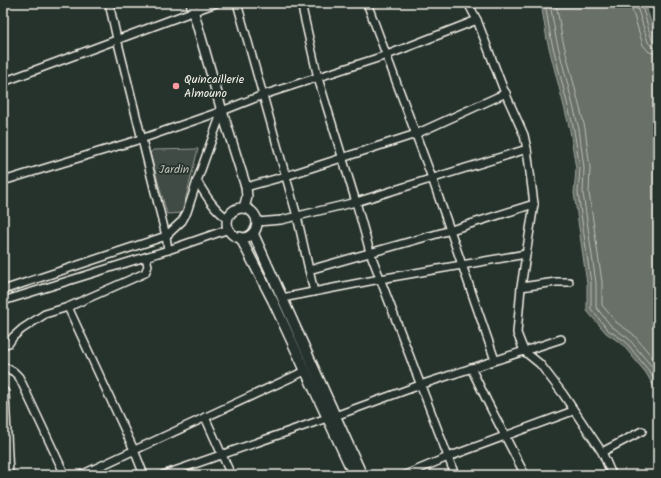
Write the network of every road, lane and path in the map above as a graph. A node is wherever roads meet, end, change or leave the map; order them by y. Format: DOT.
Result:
graph roads {
  1 [pos="110,3"];
  2 [pos="216,3"];
  3 [pos="237,3"];
  4 [pos="301,3"];
  5 [pos="367,3"];
  6 [pos="468,3"];
  7 [pos="192,7"];
  8 [pos="477,20"];
  9 [pos="117,39"];
  10 [pos="387,54"];
  11 [pos="318,78"];
  12 [pos="3,82"];
  13 [pos="506,93"];
  14 [pos="263,95"];
  15 [pos="222,111"];
  16 [pos="416,134"];
  17 [pos="141,139"];
  18 [pos="527,149"];
  19 [pos="342,158"];
  20 [pos="286,176"];
  21 [pos="432,178"];
  22 [pos="3,181"];
  23 [pos="197,181"];
  24 [pos="246,186"];
  25 [pos="356,202"];
  26 [pos="534,204"];
  27 [pos="244,208"];
  28 [pos="297,216"];
  29 [pos="228,219"];
  30 [pos="257,222"];
  31 [pos="229,229"];
  32 [pos="451,230"];
  33 [pos="253,233"];
  34 [pos="166,236"];
  35 [pos="240,237"];
  36 [pos="168,250"];
  37 [pos="370,252"];
  38 [pos="526,254"];
  39 [pos="146,257"];
  40 [pos="462,264"];
  41 [pos="309,270"];
  42 [pos="380,279"];
  43 [pos="569,282"];
  44 [pos="521,287"];
  45 [pos="3,290"];
  46 [pos="314,292"];
  47 [pos="282,298"];
  48 [pos="3,301"];
  49 [pos="68,306"];
  50 [pos="560,339"];
  51 [pos="3,345"];
  52 [pos="524,350"];
  53 [pos="495,360"];
  54 [pos="3,366"];
  55 [pos="471,368"];
  56 [pos="305,371"];
  57 [pos="420,385"];
  58 [pos="3,393"];
  59 [pos="574,411"];
  60 [pos="205,417"];
  61 [pos="331,417"];
  62 [pos="642,431"];
  63 [pos="506,436"];
  64 [pos="134,450"];
  65 [pos="602,452"];
  66 [pos="222,454"];
  67 [pos="448,457"];
  68 [pos="7,475"];
  69 [pos="65,475"];
  70 [pos="81,475"];
  71 [pos="144,475"];
  72 [pos="163,475"];
  73 [pos="231,475"];
  74 [pos="354,475"];
  75 [pos="362,475"];
  76 [pos="405,475"];
  77 [pos="455,475"];
  78 [pos="525,475"];
  79 [pos="612,475"];
  1 -- 9 [label="street"];
  2 -- 7 [label="street"];
  3 -- 14 [label="street"];
  4 -- 11 [label="street"];
  5 -- 10 [label="street"];
  6 -- 8 [label="street"];
  7 -- 9 [label="street"];
  7 -- 15 [label="street"];
  8 -- 10 [label="street"];
  8 -- 13 [label="street"];
  9 -- 12 [label="street"];
  9 -- 17 [label="street"];
  10 -- 11 [label="street"];
  10 -- 16 [label="street"];
  11 -- 14 [label="street"];
  11 -- 19 [label="street"];
  13 -- 16 [label="street"];
  13 -- 18 [label="street"];
  14 -- 15 [label="street"];
  14 -- 20 [label="street"];
  15 -- 17 [label="street"];
  15 -- 23 [label="street"];
  15 -- 24 [label="street"];
  16 -- 19 [label="street"];
  16 -- 21 [label="street"];
  17 -- 22 [label="street"];
  17 -- 34 [label="street"];
  18 -- 21 [label="street"];
  18 -- 26 [label="street"];
  19 -- 20 [label="street"];
  19 -- 25 [label="street"];
  20 -- 24 [label="street"];
  20 -- 28 [label="street"];
  21 -- 25 [label="street"];
  21 -- 32 [label="street"];
  23 -- 29 [label="street"];
  23 -- 34 [label="street"];
  24 -- 27 [label="street"];
  25 -- 28 [label="street"];
  25 -- 37 [label="street"];
  26 -- 32 [label="street"];
  26 -- 38 [label="street"];
  27 -- 29 [label="street"];
  27 -- 30 [label="street"];
  28 -- 30 [label="street"];
  28 -- 41 [label="street"];
  29 -- 31 [label="street"];
  30 -- 33 [label="street"];
  31 -- 35 [label="street"];
  31 -- 36 [label="street"];
  32 -- 37 [label="street"];
  32 -- 40 [label="street"];
  33 -- 35 [label="street"];
  33 -- 47 [label="street"];
  34 -- 36 [label="street"];
  34 -- 45 [label="street"];
  35 -- 56 [label="street"];
  36 -- 39 [label="street"];
  37 -- 41 [label="street"];
  37 -- 42 [label="street"];
  38 -- 40 [label="street"];
  38 -- 44 [label="street"];
  39 -- 48 [label="street"];
  39 -- 49 [label="street"];
  40 -- 42 [label="street"];
  40 -- 53 [label="street"];
  41 -- 46 [label="street"];
  42 -- 46 [label="street"];
  42 -- 57 [label="street"];
  43 -- 44 [label="street"];
  44 -- 52 [label="street"];
  46 -- 47 [label="street"];
  47 -- 61 [label="street"];
  49 -- 51 [label="street"];
  49 -- 64 [label="street"];
  50 -- 52 [label="street"];
  52 -- 53 [label="street"];
  52 -- 59 [label="street"];
  53 -- 55 [label="street"];
  54 -- 69 [label="street"];
  55 -- 57 [label="street"];
  55 -- 63 [label="street"];
  56 -- 60 [label="street"];
  56 -- 61 [label="street"];
  57 -- 61 [label="street"];
  57 -- 67 [label="street"];
  58 -- 68 [label="main road"];
  59 -- 63 [label="street"];
  59 -- 65 [label="street"];
  60 -- 64 [label="street"];
  60 -- 66 [label="street"];
  61 -- 66 [label="street"];
  61 -- 74 [label="street"];
  61 -- 75 [label="street"];
  62 -- 65 [label="street"];
  63 -- 67 [label="street"];
  63 -- 78 [label="street"];
  64 -- 70 [label="street"];
  64 -- 71 [label="street"];
  65 -- 79 [label="street"];
  66 -- 72 [label="street"];
  66 -- 73 [label="street"];
  67 -- 76 [label="street"];
  67 -- 77 [label="street"];
}
